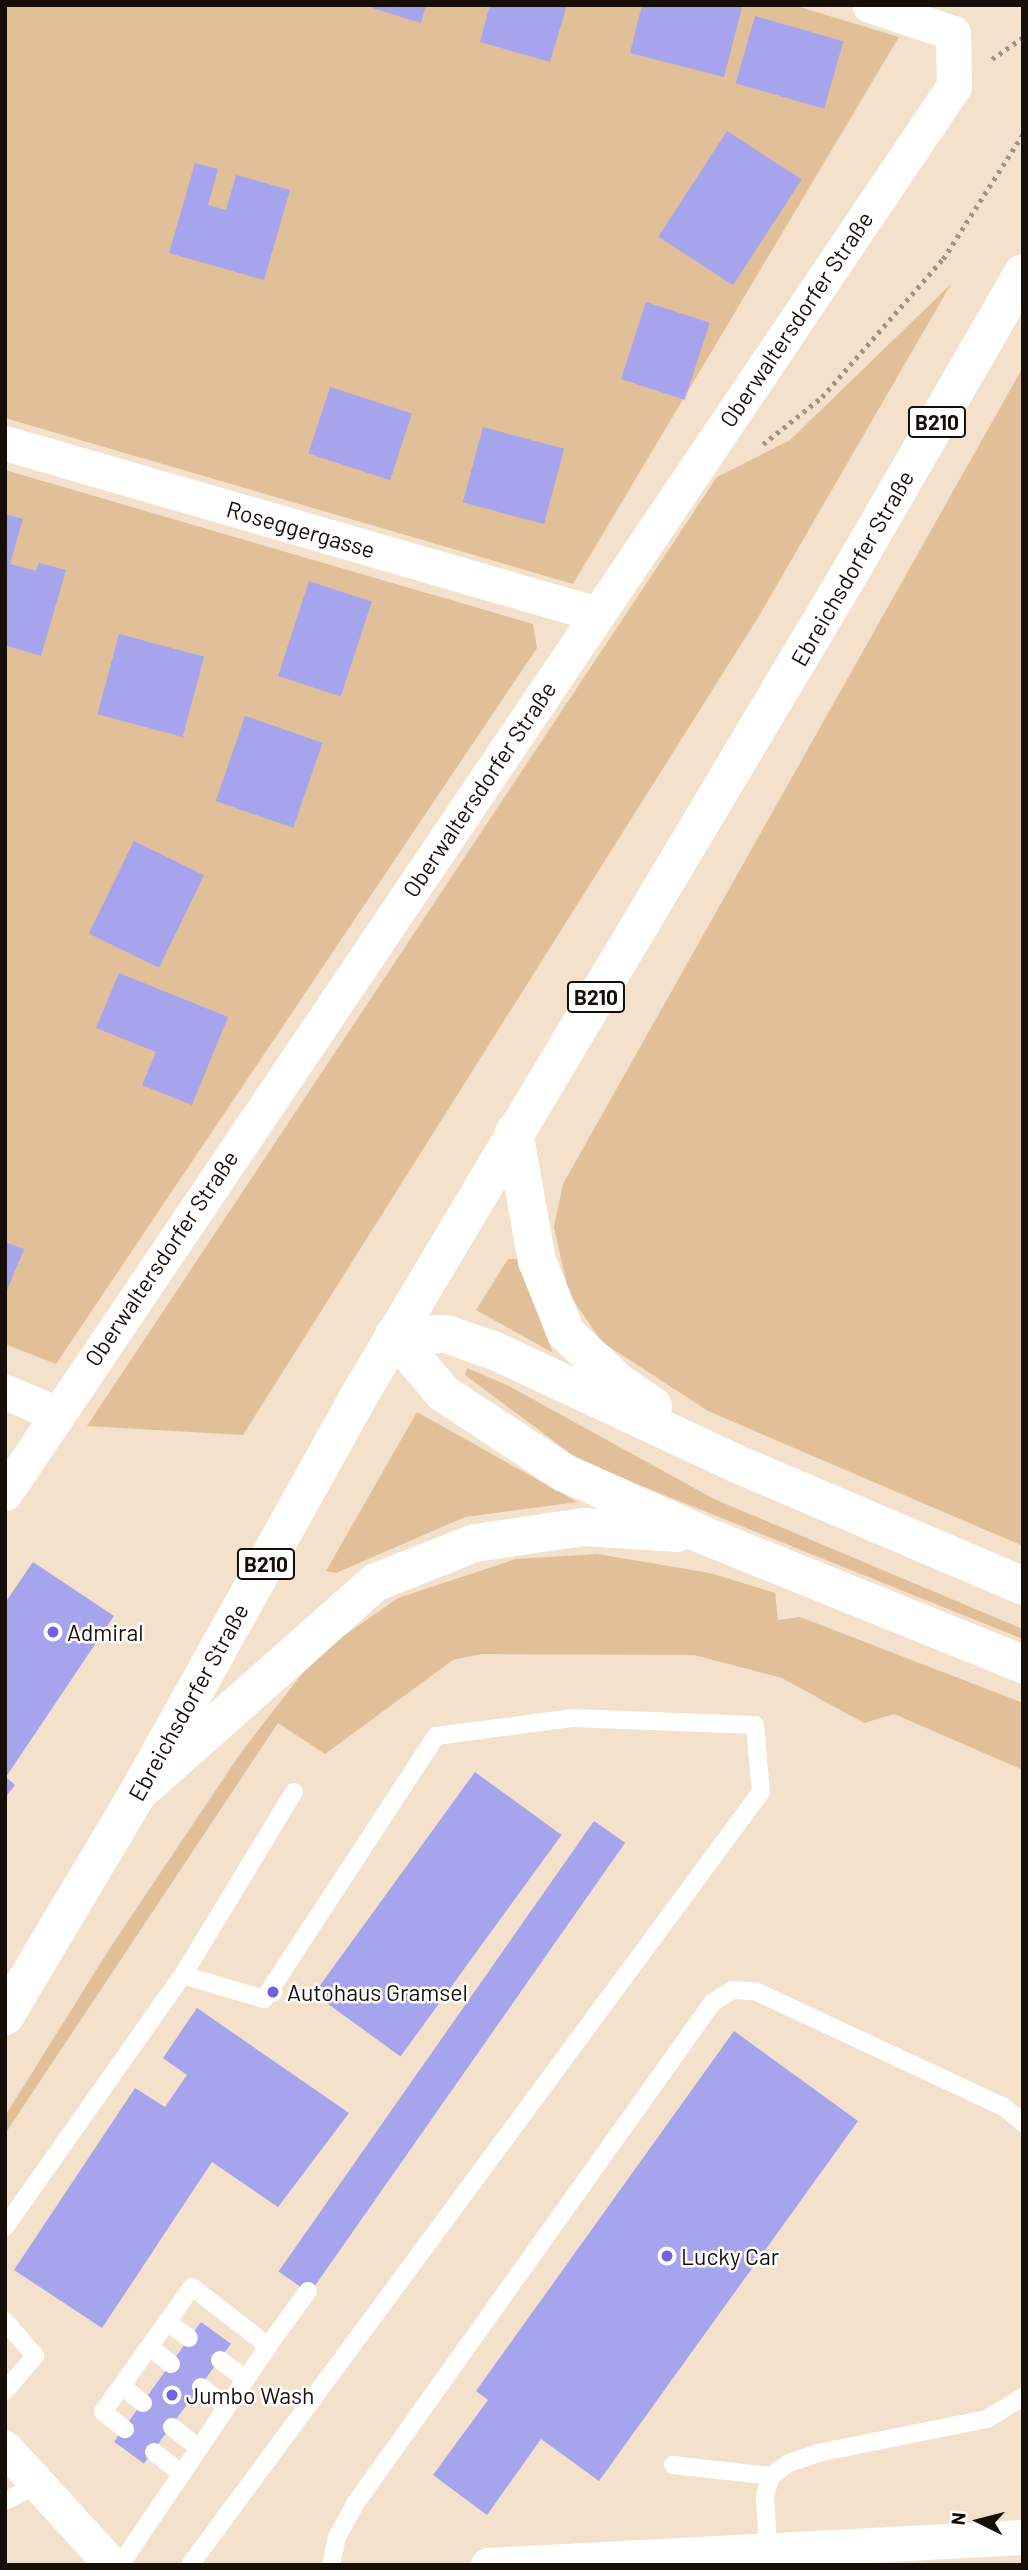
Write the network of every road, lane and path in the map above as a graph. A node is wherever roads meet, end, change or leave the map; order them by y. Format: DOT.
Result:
graph roads {
  1 [pos="870,5"];
  2 [pos="1023,134"];
  3 [pos="1023,273"];
  4 [pos="5,443"];
  5 [pos="706,453"];
  6 [pos="597,614"];
  7 [pos="514,1132"];
  8 [pos="394,1335"];
  9 [pos="5,1392"];
  10 [pos="55,1413"];
  11 [pos="735,1463"];
  12 [pos="5,1493"];
  13 [pos="704,1535"];
  14 [pos="1023,1586"];
  15 [pos="1023,1664"];
  16 [pos="294,1792"];
  17 [pos="138,1793"];
  18 [pos="183,1975"];
  19 [pos="5,2016"];
  20 [pos="1023,2123"];
  21 [pos="5,2227"];
  22 [pos="308,2291"];
  23 [pos="5,2321"];
  24 [pos="167,2322"];
  25 [pos="189,2338"];
  26 [pos="268,2346"];
  27 [pos="150,2347"];
  28 [pos="220,2360"];
  29 [pos="171,2364"];
  30 [pos="246,2379"];
  31 [pos="122,2386"];
  32 [pos="201,2387"];
  33 [pos="5,2391"];
  34 [pos="1023,2397"];
  35 [pos="143,2403"];
  36 [pos="226,2406"];
  37 [pos="172,2427"];
  38 [pos="125,2428"];
  39 [pos="198,2447"];
  40 [pos="5,2448"];
  41 [pos="154,2452"];
  42 [pos="673,2465"];
  43 [pos="180,2472"];
  44 [pos="771,2476"];
  45 [pos="37,2485"];
  46 [pos="5,2501"];
  47 [pos="1023,2537"];
  48 [pos="768,2549"];
  49 [pos="624,2561"];
  50 [pos="112,2565"];
  51 [pos="120,2565"];
  52 [pos="190,2565"];
  53 [pos="331,2565"];
  54 [pos="488,2565"];
  1 -- 5 [label="street, Oberwaltersdorfer Straße"];
  2 -- 5 [label="path"];
  3 -- 7 [label="main road, Ebreichsdorfer Straße / B210"];
  4 -- 6 [label="street, Roseggergasse"];
  5 -- 6 [label="street, Oberwaltersdorfer Straße"];
  6 -- 10 [label="street, Oberwaltersdorfer Straße"];
  7 -- 8 [label="main road, Ebreichsdorfer Straße / B210"];
  7 -- 11 [label="main road"];
  8 -- 11 [label="main road"];
  8 -- 13 [label="main road"];
  8 -- 17 [label="main road, Ebreichsdorfer Straße / B210"];
  9 -- 10 [label="street"];
  10 -- 12 [label="street, Oberwaltersdorfer Straße"];
  11 -- 14 [label="main road"];
  13 -- 15 [label="main road"];
  13 -- 17 [label="main road"];
  16 -- 18 [label="lane"];
  17 -- 19 [label="main road, Ebreichsdorfer Straße / B210"];
  18 -- 21 [label="lane"];
  18 -- 52 [label="lane"];
  20 -- 53 [label="lane"];
  22 -- 26 [label="lane"];
  23 -- 33 [label="lane"];
  24 -- 25 [label="lane"];
  24 -- 26 [label="lane"];
  24 -- 27 [label="lane"];
  26 -- 30 [label="lane"];
  27 -- 29 [label="lane"];
  27 -- 31 [label="lane"];
  28 -- 30 [label="lane"];
  30 -- 36 [label="lane"];
  31 -- 35 [label="lane"];
  31 -- 38 [label="lane"];
  32 -- 36 [label="lane"];
  34 -- 44 [label="lane"];
  36 -- 39 [label="lane"];
  37 -- 39 [label="lane"];
  39 -- 43 [label="lane"];
  40 -- 45 [label="street"];
  41 -- 43 [label="lane"];
  42 -- 44 [label="lane"];
  43 -- 51 [label="lane"];
  44 -- 48 [label="lane"];
  45 -- 46 [label="lane"];
  45 -- 50 [label="street"];
  47 -- 48 [label="street"];
  48 -- 49 [label="street"];
  49 -- 54 [label="street"];
}
